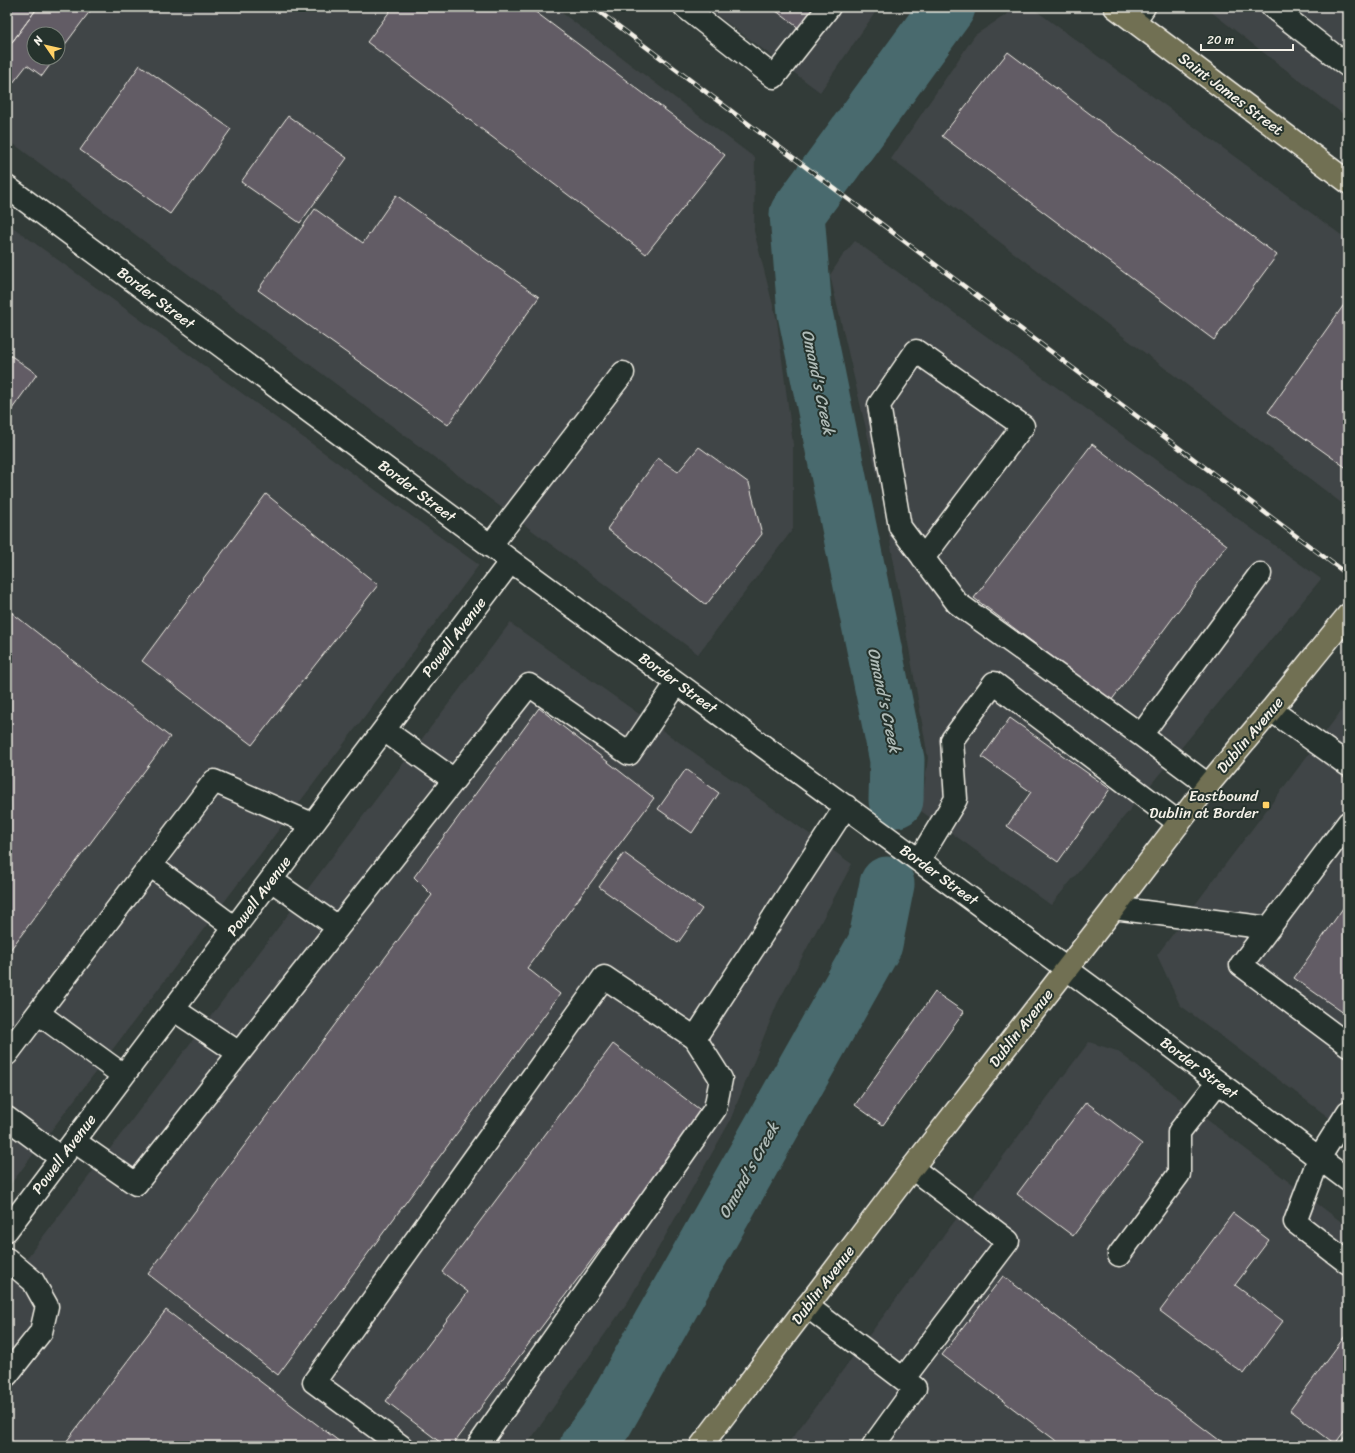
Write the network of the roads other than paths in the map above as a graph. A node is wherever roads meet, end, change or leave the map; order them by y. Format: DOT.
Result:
graph roads {
  1 [pos="685,7"];
  2 [pos="828,7"];
  3 [pos="1115,7"];
  4 [pos="1272,7"];
  5 [pos="1139,14"];
  6 [pos="1348,66"];
  7 [pos="1348,182"];
  8 [pos="7,187"];
  9 [pos="623,373"];
  10 [pos="490,546"];
  11 [pos="923,558"];
  12 [pos="511,561"];
  13 [pos="1260,574"];
  14 [pos="1348,615"];
  15 [pos="678,683"];
  16 [pos="1271,710"];
  17 [pos="384,730"];
  18 [pos="1141,735"];
  19 [pos="1348,765"];
  20 [pos="454,780"];
  21 [pos="1208,785"];
  22 [pos="846,806"];
  23 [pos="1179,823"];
  24 [pos="1348,823"];
  25 [pos="312,824"];
  26 [pos="919,860"];
  27 [pos="150,865"];
  28 [pos="271,880"];
  29 [pos="1114,908"];
  30 [pos="338,927"];
  31 [pos="235,928"];
  32 [pos="1269,928"];
  33 [pos="1067,969"];
  34 [pos="173,1009"];
  35 [pos="38,1013"];
  36 [pos="695,1038"];
  37 [pos="1348,1045"];
  38 [pos="239,1053"];
  39 [pos="7,1054"];
  40 [pos="123,1075"];
  41 [pos="1218,1082"];
  42 [pos="1348,1112"];
  43 [pos="7,1118"];
  44 [pos="74,1141"];
  45 [pos="61,1158"];
  46 [pos="1319,1158"];
  47 [pos="912,1168"];
  48 [pos="1348,1180"];
  49 [pos="7,1230"];
  50 [pos="1119,1254"];
  51 [pos="7,1259"];
  52 [pos="1348,1263"];
  53 [pos="807,1306"];
  54 [pos="7,1375"];
  55 [pos="904,1378"];
  56 [pos="708,1444"];
  57 [pos="401,1446"];
  58 [pos="478,1446"];
  59 [pos="873,1446"];
  1 -- 2 [label="street"];
  3 -- 5 [label="main road, Saint James Street"];
  4 -- 6 [label="street"];
  5 -- 7 [label="main road, Saint James Street"];
  8 -- 10 [label="street, Border Street"];
  9 -- 10 [label="street"];
  10 -- 12 [label="street, Border Street"];
  11 -- 11 [label="street"];
  11 -- 18 [label="street"];
  12 -- 15 [label="street, Border Street"];
  12 -- 17 [label="street, Powell Avenue"];
  13 -- 18 [label="street"];
  14 -- 16 [label="main road, Dublin Avenue"];
  15 -- 20 [label="street"];
  15 -- 22 [label="street, Border Street"];
  16 -- 19 [label="street"];
  16 -- 21 [label="main road, Dublin Avenue"];
  17 -- 20 [label="street"];
  17 -- 25 [label="street, Powell Avenue"];
  18 -- 21 [label="street"];
  20 -- 30 [label="street"];
  21 -- 23 [label="main road, Dublin Avenue"];
  22 -- 26 [label="street, Border Street"];
  22 -- 36 [label="street"];
  23 -- 26 [label="street"];
  23 -- 29 [label="main road, Dublin Avenue"];
  24 -- 32 [label="street"];
  25 -- 27 [label="street"];
  25 -- 28 [label="street, Powell Avenue"];
  26 -- 33 [label="street, Border Street"];
  27 -- 31 [label="street"];
  27 -- 35 [label="street"];
  28 -- 30 [label="street"];
  28 -- 31 [label="street, Powell Avenue"];
  29 -- 32 [label="street"];
  29 -- 33 [label="main road, Dublin Avenue"];
  30 -- 38 [label="street"];
  31 -- 34 [label="street, Powell Avenue"];
  32 -- 37 [label="street"];
  33 -- 41 [label="street, Border Street"];
  33 -- 47 [label="main road, Dublin Avenue"];
  34 -- 38 [label="street"];
  34 -- 40 [label="street, Powell Avenue"];
  35 -- 39 [label="street"];
  35 -- 40 [label="street"];
  36 -- 57 [label="street"];
  36 -- 58 [label="street"];
  38 -- 44 [label="street"];
  40 -- 44 [label="street, Powell Avenue"];
  41 -- 46 [label="street, Border Street"];
  41 -- 50 [label="street"];
  42 -- 46 [label="street"];
  43 -- 45 [label="street"];
  44 -- 45 [label="street, Powell Avenue"];
  45 -- 49 [label="street, Powell Avenue"];
  46 -- 48 [label="street, Border Street"];
  46 -- 52 [label="street"];
  47 -- 53 [label="main road, Dublin Avenue"];
  47 -- 55 [label="street"];
  51 -- 54 [label="street"];
  53 -- 55 [label="street"];
  53 -- 56 [label="main road, Dublin Avenue"];
  55 -- 59 [label="street"];
}
